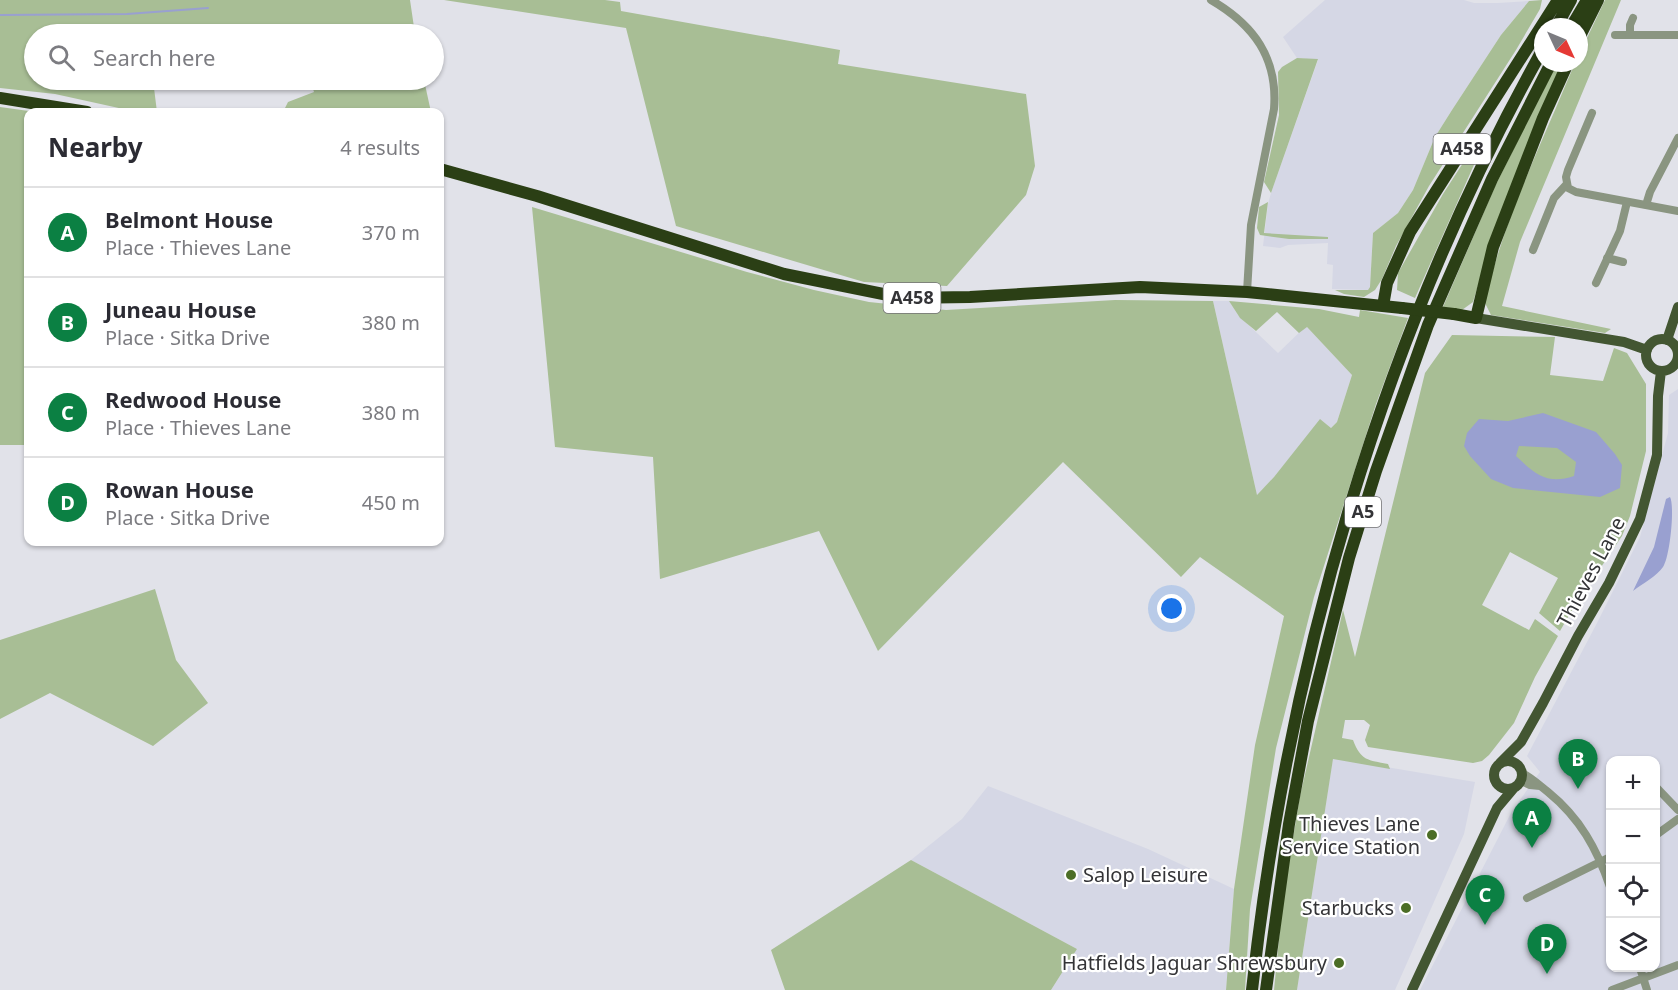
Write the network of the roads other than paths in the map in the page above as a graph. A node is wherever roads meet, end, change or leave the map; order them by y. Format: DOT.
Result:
graph roads {
  1 [pos="1212,0"];
  2 [pos="1558,0"];
  3 [pos="1571,0"];
  4 [pos="1587,0"];
  5 [pos="1598,0"];
  6 [pos="1561,18"];
  7 [pos="1576,18"];
  8 [pos="1633,18"];
  9 [pos="1588,20"];
  10 [pos="1615,35"];
  11 [pos="1630,35"];
  12 [pos="1678,35"];
  13 [pos="1534,66"];
  14 [pos="1546,72"];
  15 [pos="1564,72"];
  16 [pos="0,98"];
  17 [pos="62,108"];
  18 [pos="1593,118"];
  19 [pos="1678,138"];
  20 [pos="444,170"];
  21 [pos="1566,185"];
  22 [pos="1627,202"];
  23 [pos="1646,205"];
  24 [pos="1678,211"];
  25 [pos="1533,250"];
  26 [pos="1607,258"];
  27 [pos="1623,262"];
  28 [pos="1596,283"];
  29 [pos="1247,292"];
  30 [pos="1383,306"];
  31 [pos="1678,307"];
  32 [pos="1476,318"];
  33 [pos="1667,340"];
  34 [pos="1647,350"];
  35 [pos="1677,360"];
  36 [pos="1661,371"];
  37 [pos="1521,742"];
  38 [pos="1500,763"];
  39 [pos="1518,777"];
  40 [pos="1496,784"];
  41 [pos="1660,791"];
  42 [pos="1497,808"];
  43 [pos="1678,810"];
  44 [pos="1678,819"];
  45 [pos="1660,832"];
  46 [pos="1606,860"];
  47 [pos="1601,862"];
  48 [pos="1606,874"];
  49 [pos="1527,898"];
  50 [pos="1678,965"];
  51 [pos="1642,972"];
  52 [pos="1644,977"];
  53 [pos="1252,990"];
  54 [pos="1266,990"];
  55 [pos="1412,990"];
  56 [pos="1612,990"];
  57 [pos="1647,990"];
  1 -- 29 [label="street"];
  2 -- 30 [label="highway, A458"];
  3 -- 6 [label="highway"];
  4 -- 7 [label="highway"];
  5 -- 9 [label="highway"];
  8 -- 11 [label="street"];
  10 -- 11 [label="street"];
  11 -- 12 [label="street"];
  13 -- 53 [label="highway, A5"];
  14 -- 54 [label="highway, A5"];
  15 -- 32 [label="highway"];
  16 -- 17 [label="highway"];
  18 -- 21 [label="street"];
  19 -- 23 [label="street"];
  20 -- 29 [label="highway, A458"];
  21 -- 22 [label="street"];
  21 -- 25 [label="street"];
  22 -- 23 [label="street"];
  22 -- 26 [label="street"];
  23 -- 24 [label="street"];
  26 -- 27 [label="street"];
  26 -- 28 [label="street"];
  29 -- 30 [label="highway, A458"];
  30 -- 32 [label="highway, A458, bridge"];
  31 -- 33 [label="main road"];
  32 -- 34 [label="main road, A458"];
  33 -- 34 [label="main road"];
  33 -- 35 [label="main road"];
  34 -- 36 [label="main road"];
  35 -- 36 [label="main road"];
  36 -- 37 [label="main road, Thieves Lane"];
  37 -- 38 [label="main road"];
  37 -- 39 [label="main road"];
  38 -- 39 [label="main road"];
  38 -- 40 [label="main road"];
  39 -- 40 [label="main road"];
  39 -- 42 [label="main road"];
  39 -- 47 [label="street"];
  40 -- 42 [label="main road"];
  41 -- 43 [label="street"];
  42 -- 55 [label="main road"];
  44 -- 45 [label="street"];
  46 -- 47 [label="street"];
  47 -- 48 [label="street"];
  47 -- 49 [label="street"];
  50 -- 52 [label="street"];
  51 -- 52 [label="street"];
  52 -- 56 [label="street"];
  52 -- 57 [label="street"];
}
